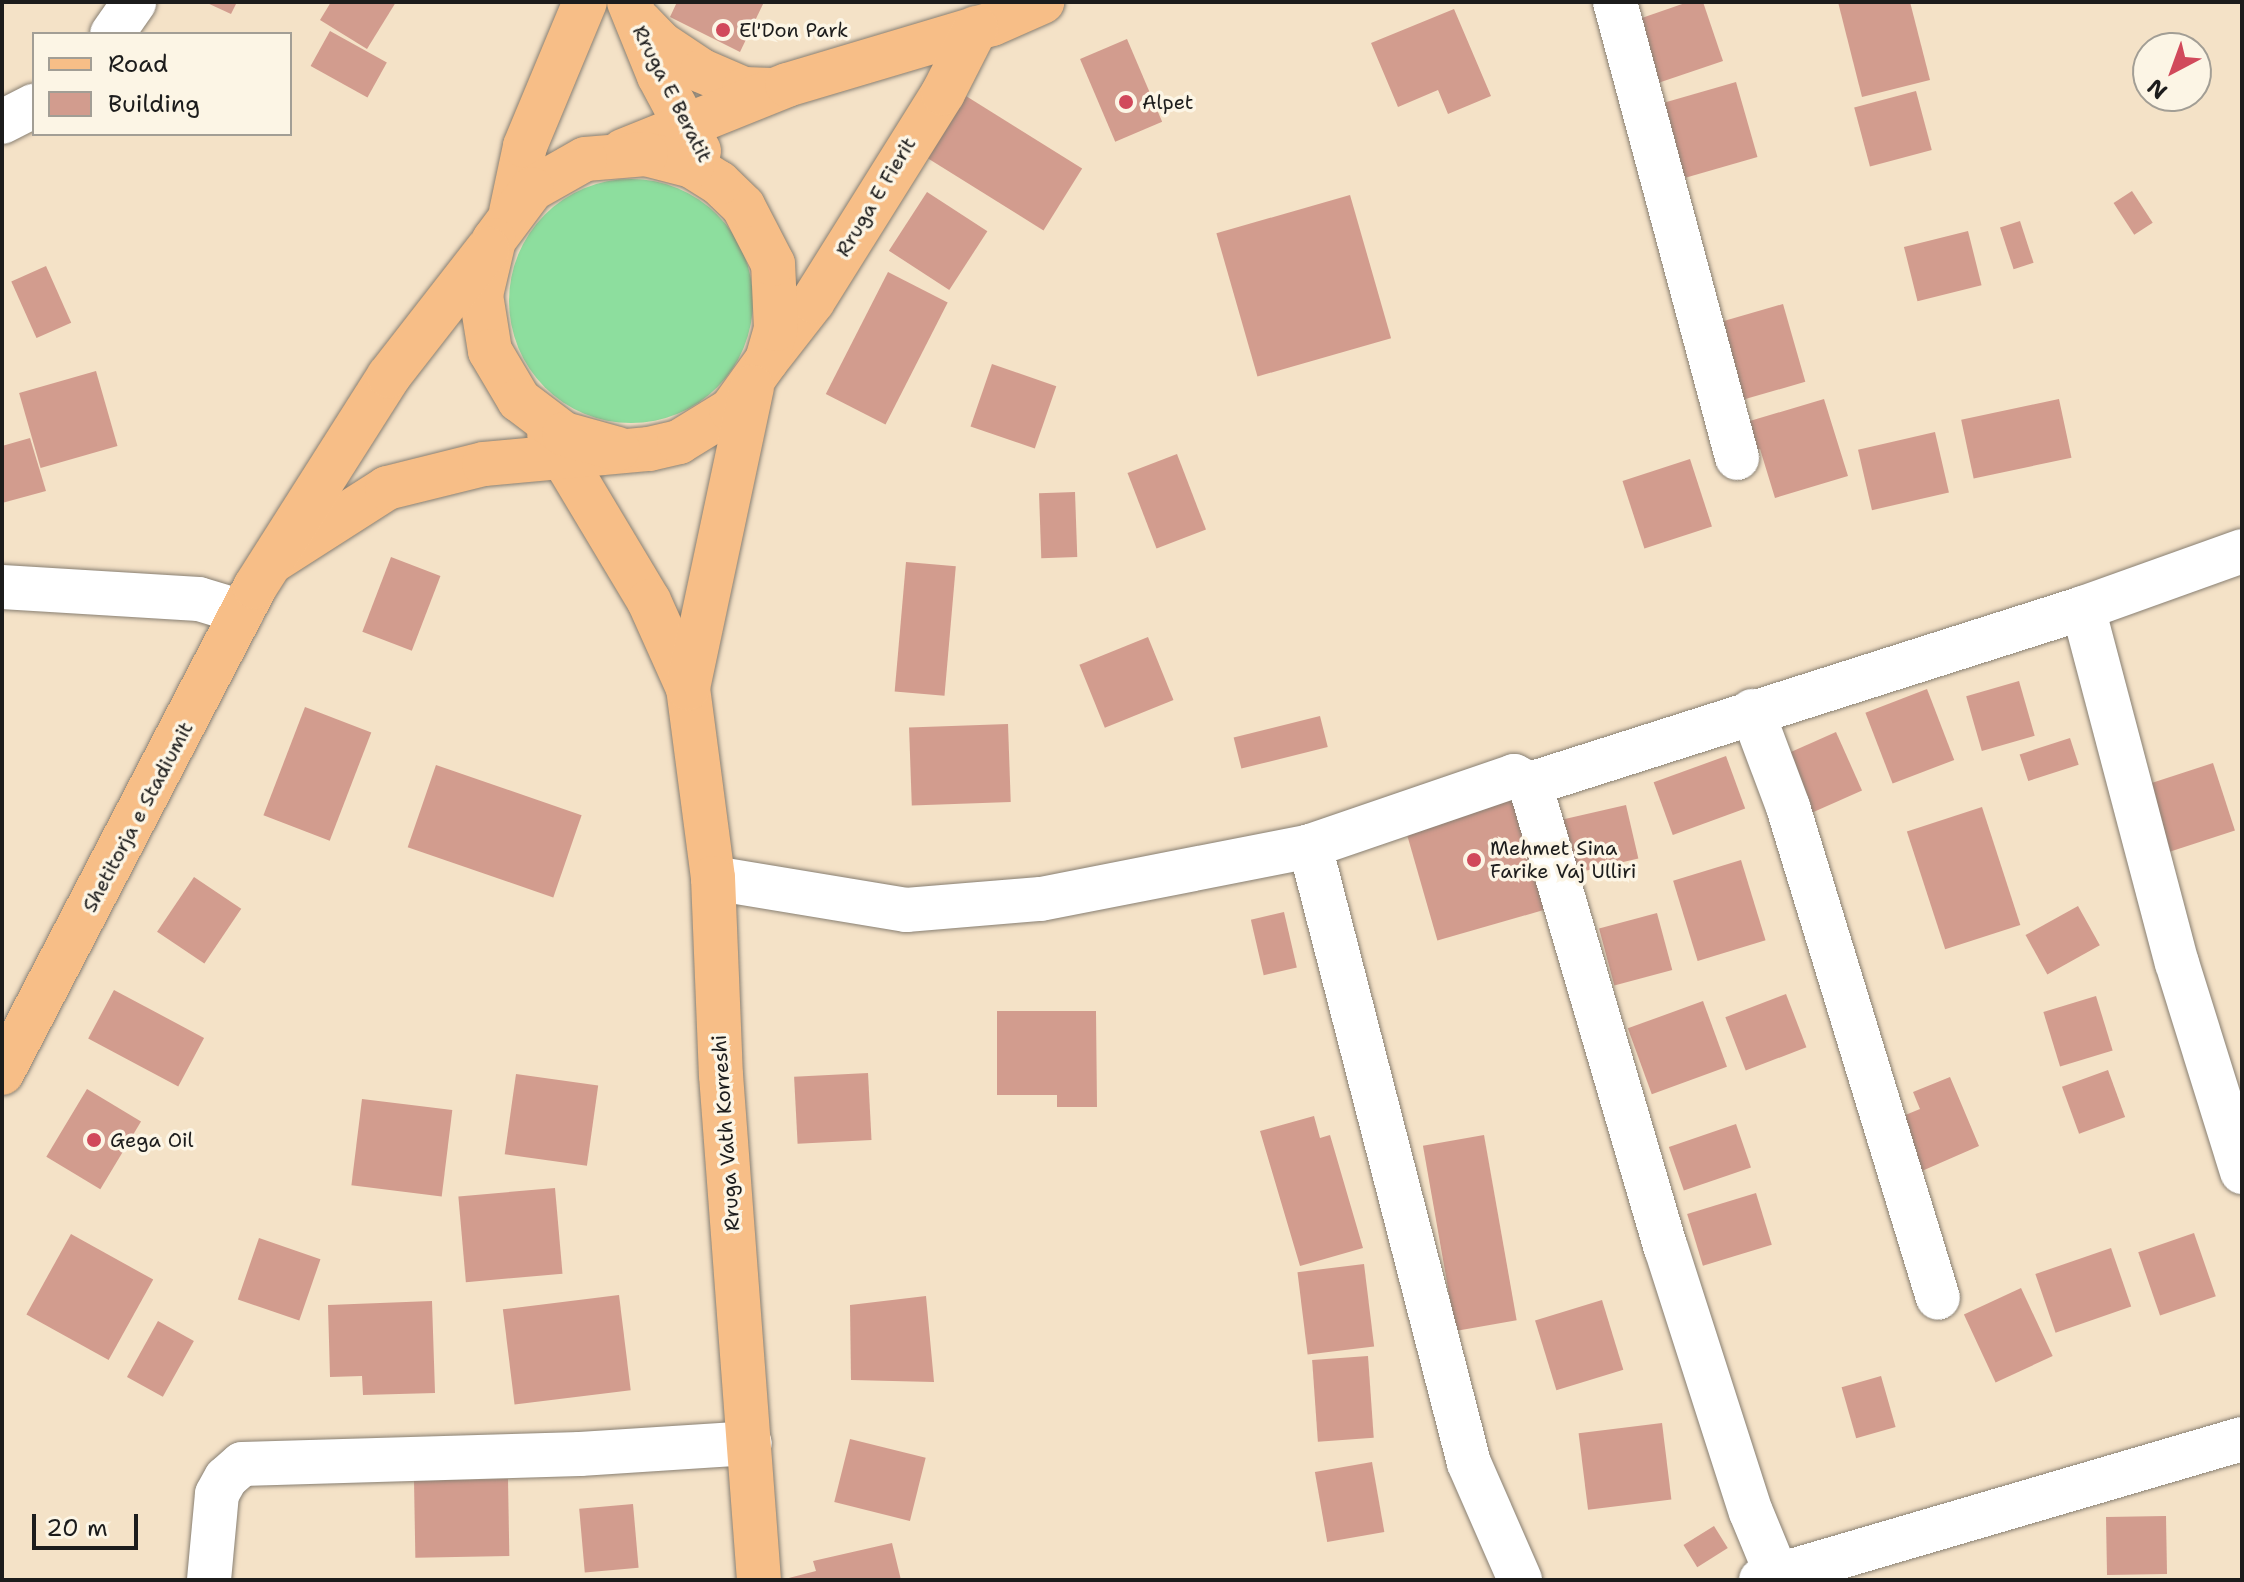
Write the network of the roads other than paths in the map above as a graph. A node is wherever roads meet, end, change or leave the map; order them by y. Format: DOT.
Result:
graph roads {
  1 [pos="134,2"];
  2 [pos="585,2"];
  3 [pos="1042,2"];
  4 [pos="1615,2"];
  5 [pos="631,8"];
  6 [pos="976,28"];
  7 [pos="113,32"];
  8 [pos="772,90"];
  9 [pos="32,107"];
  10 [pos="2,122"];
  11 [pos="685,127"];
  12 [pos="615,154"];
  13 [pos="719,183"];
  14 [pos="503,226"];
  15 [pos="760,373"];
  16 [pos="539,419"];
  17 [pos="618,449"];
  18 [pos="562,455"];
  19 [pos="1737,458"];
  20 [pos="444,471"];
  21 [pos="615,542"];
  22 [pos="2242,551"];
  23 [pos="273,561"];
  24 [pos="2,587"];
  25 [pos="2083,608"];
  26 [pos="242,612"];
  27 [pos="688,688"];
  28 [pos="1752,711"];
  29 [pos="1530,784"];
  30 [pos="1310,846"];
  31 [pos="713,878"];
  32 [pos="2,1073"];
  33 [pos="2242,1172"];
  34 [pos="1938,1298"];
  35 [pos="2242,1439"];
  36 [pos="750,1443"];
  37 [pos="1769,1578"];
  38 [pos="209,1580"];
  39 [pos="759,1580"];
  40 [pos="1520,1580"];
  1 -- 7 [label="street"];
  2 -- 14 [label="main road"];
  3 -- 6 [label="main road"];
  4 -- 19 [label="street"];
  5 -- 8 [label="main road"];
  5 -- 11 [label="main road, Rruga E Beratit"];
  6 -- 8 [label="main road"];
  6 -- 15 [label="main road, Rruga E Fierit"];
  8 -- 11 [label="main road"];
  9 -- 10 [label="street"];
  11 -- 12 [label="main road"];
  11 -- 13 [label="main road, Rruga E Beratit"];
  12 -- 13 [label="main road"];
  12 -- 14 [label="main road"];
  13 -- 15 [label="main road, Rruga Vath Korreshi"];
  14 -- 16 [label="main road"];
  14 -- 23 [label="main road, Shetitorja e Stadiumit"];
  15 -- 17 [label="main road, Rruga E Fierit"];
  15 -- 27 [label="main road, Rruga Vath Korreshi"];
  16 -- 17 [label="main road"];
  16 -- 18 [label="main road, Rruga Vath Korreshi"];
  17 -- 18 [label="main road, Shetitorja e Stadiumit"];
  18 -- 20 [label="main road, Shetitorja e Stadiumit"];
  18 -- 21 [label="main road, Rruga Vath Korreshi"];
  20 -- 21 [label="main road"];
  20 -- 23 [label="main road, Shetitorja e Stadiumit"];
  21 -- 27 [label="main road, Rruga Vath Korreshi"];
  22 -- 25 [label="street"];
  23 -- 26 [label="main road, Shetitorja e Stadiumit"];
  24 -- 26 [label="street"];
  25 -- 28 [label="street"];
  25 -- 33 [label="street"];
  26 -- 32 [label="main road, Shetitorja e Stadiumit"];
  27 -- 31 [label="main road, Rruga Vath Korreshi"];
  28 -- 29 [label="street"];
  28 -- 34 [label="street"];
  29 -- 30 [label="street"];
  29 -- 37 [label="street"];
  30 -- 31 [label="street"];
  30 -- 40 [label="street"];
  31 -- 36 [label="main road, Rruga Vath Korreshi"];
  35 -- 37 [label="street"];
  36 -- 38 [label="street"];
  36 -- 39 [label="main road, Rruga Vath Korreshi"];
}
